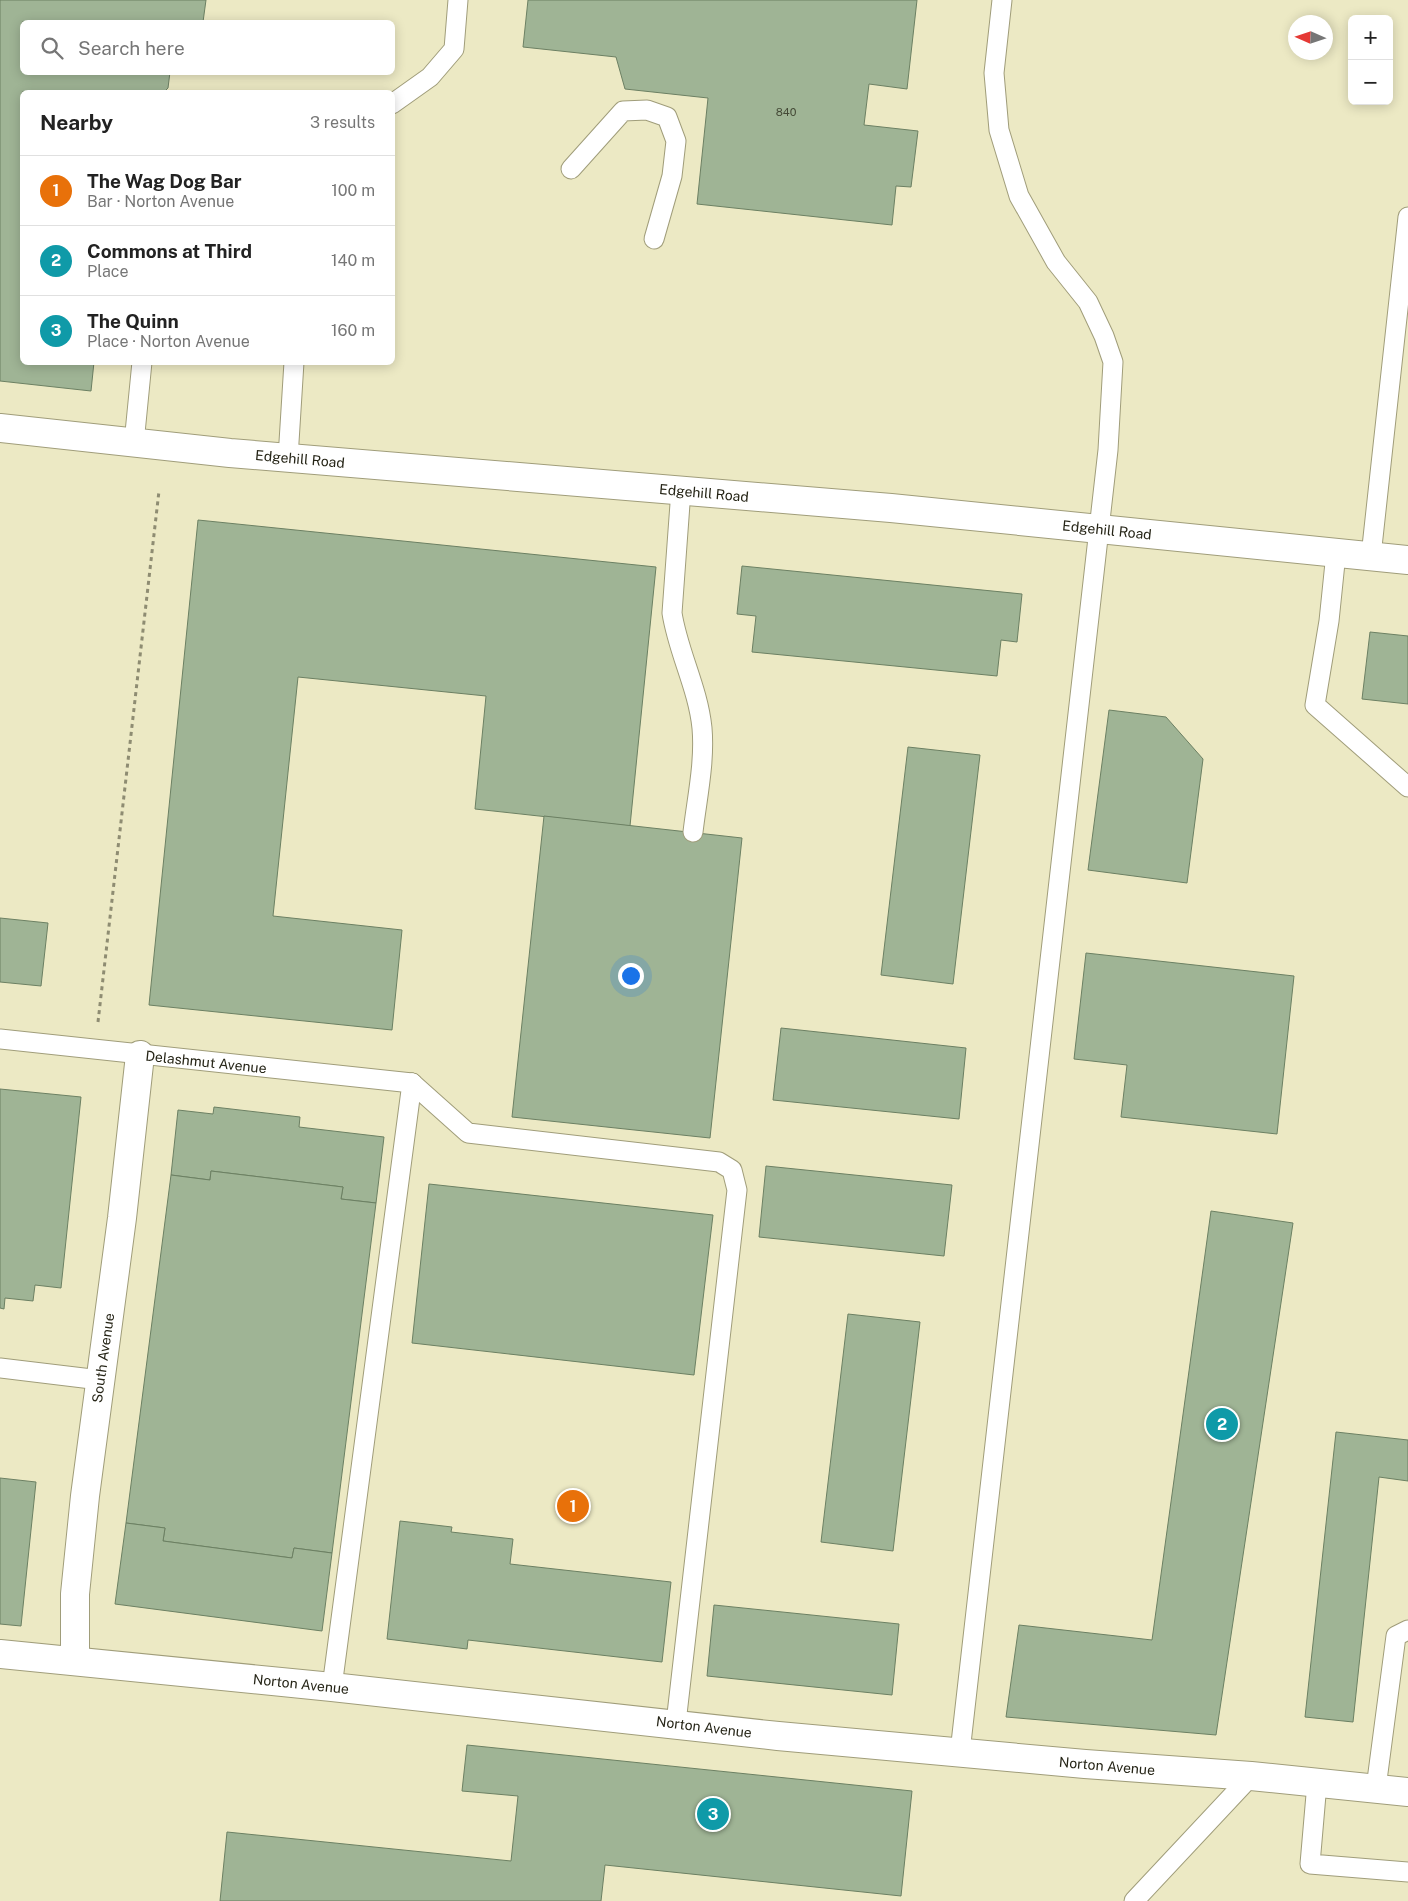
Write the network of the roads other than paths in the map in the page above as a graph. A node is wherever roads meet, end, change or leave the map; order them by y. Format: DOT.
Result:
graph roads {
  1 [pos="458,0"];
  2 [pos="1002,0"];
  3 [pos="395,102"];
  4 [pos="571,169"];
  5 [pos="1408,217"];
  6 [pos="654,239"];
  7 [pos="1406,256"];
  8 [pos="142,365"];
  9 [pos="294,365"];
  10 [pos="0,428"];
  11 [pos="134,443"];
  12 [pos="288,458"];
  13 [pos="681,490"];
  14 [pos="1099,529"];
  15 [pos="1336,553"];
  16 [pos="1371,556"];
  17 [pos="1408,560"];
  18 [pos="1408,787"];
  19 [pos="693,832"];
  20 [pos="0,1039"];
  21 [pos="140,1055"];
  22 [pos="412,1083"];
  23 [pos="0,1368"];
  24 [pos="100,1380"];
  25 [pos="1408,1630"];
  26 [pos="0,1654"];
  27 [pos="75,1661"];
  28 [pos="332,1687"];
  29 [pos="676,1723"];
  30 [pos="960,1752"];
  31 [pos="1252,1776"];
  32 [pos="1317,1782"];
  33 [pos="1376,1788"];
  34 [pos="1408,1792"];
  35 [pos="1408,1872"];
  36 [pos="1134,1901"];
  1 -- 3 [label="lane"];
  2 -- 14 [label="lane"];
  4 -- 6 [label="lane"];
  5 -- 7 [label="lane"];
  7 -- 16 [label="lane"];
  8 -- 11 [label="lane"];
  9 -- 12 [label="lane"];
  10 -- 11 [label="street, Edgehill Road"];
  11 -- 12 [label="street, Edgehill Road"];
  12 -- 13 [label="street, Edgehill Road"];
  13 -- 14 [label="street, Edgehill Road"];
  13 -- 19 [label="lane"];
  14 -- 15 [label="street, Edgehill Road"];
  14 -- 30 [label="lane"];
  15 -- 16 [label="street, Edgehill Road"];
  15 -- 18 [label="lane"];
  16 -- 17 [label="street, Edgehill Road"];
  20 -- 21 [label="lane, Delashmut Avenue"];
  21 -- 22 [label="lane, Delashmut Avenue"];
  21 -- 24 [label="street, South Avenue"];
  22 -- 28 [label="lane"];
  22 -- 29 [label="lane"];
  23 -- 24 [label="lane"];
  24 -- 27 [label="street, South Avenue"];
  25 -- 33 [label="lane"];
  26 -- 27 [label="street, Norton Avenue"];
  27 -- 28 [label="street, Norton Avenue"];
  28 -- 29 [label="street, Norton Avenue"];
  29 -- 30 [label="street, Norton Avenue"];
  30 -- 31 [label="street, Norton Avenue"];
  31 -- 32 [label="street, Norton Avenue"];
  31 -- 36 [label="lane"];
  32 -- 33 [label="street, Norton Avenue"];
  32 -- 35 [label="lane"];
  33 -- 34 [label="street, Norton Avenue"];
}
